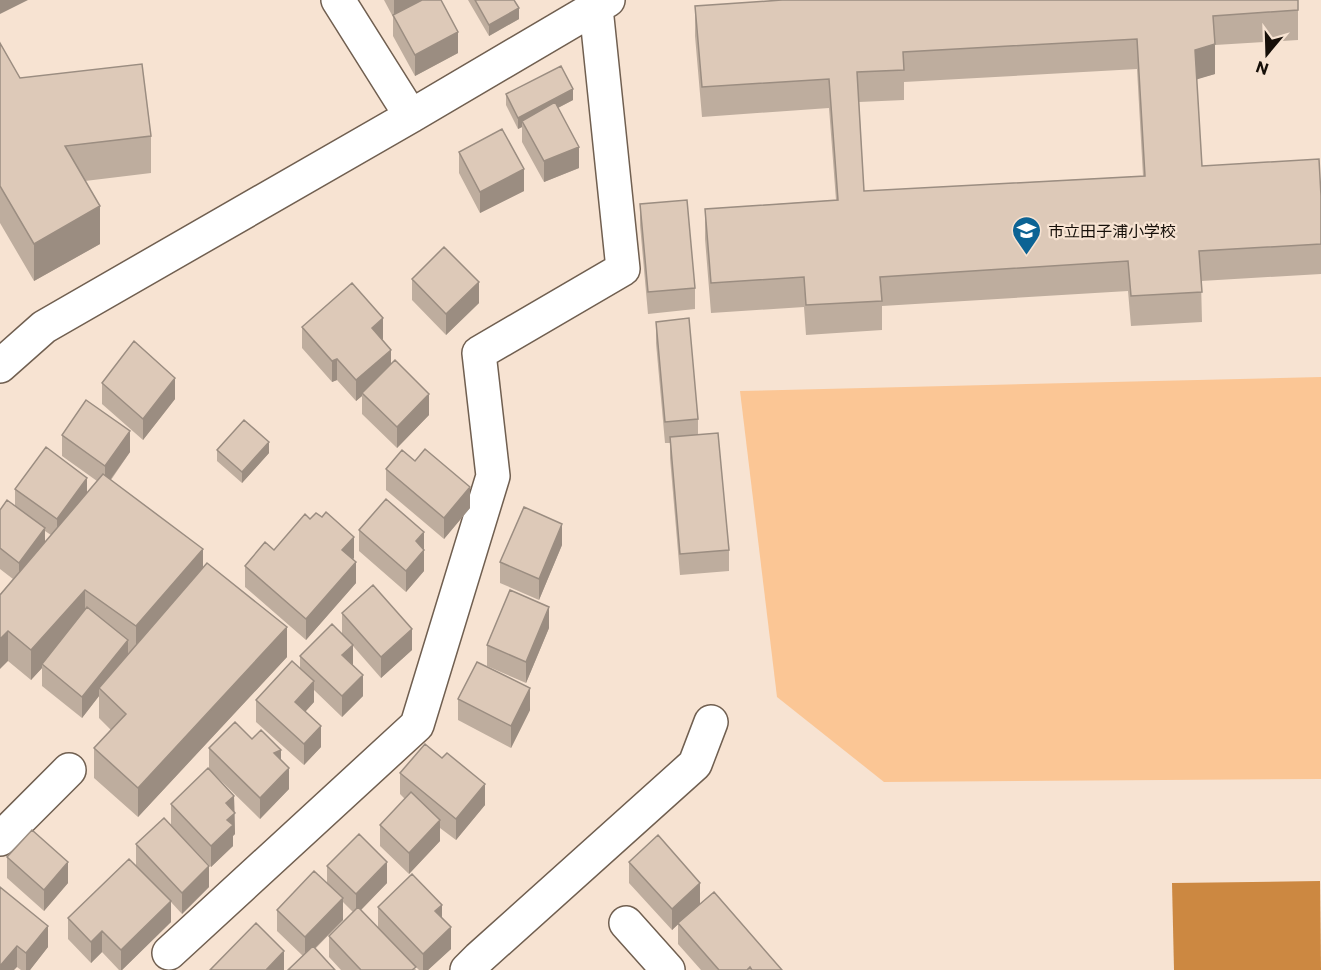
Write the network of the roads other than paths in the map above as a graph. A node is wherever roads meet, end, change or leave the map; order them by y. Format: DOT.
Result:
graph roads {
  1 [pos="338,0"];
  2 [pos="602,4"];
  3 [pos="411,116"];
  4 [pos="1,361"];
  5 [pos="711,722"];
  6 [pos="69,770"];
  7 [pos="0,839"];
  8 [pos="626,923"];
  9 [pos="169,953"];
  10 [pos="467,970"];
  11 [pos="668,970"];
  1 -- 3 [label="street"];
  2 -- 3 [label="street"];
  2 -- 9 [label="street"];
  3 -- 4 [label="street"];
  5 -- 10 [label="street"];
  6 -- 7 [label="street"];
  8 -- 11 [label="street"];
}
